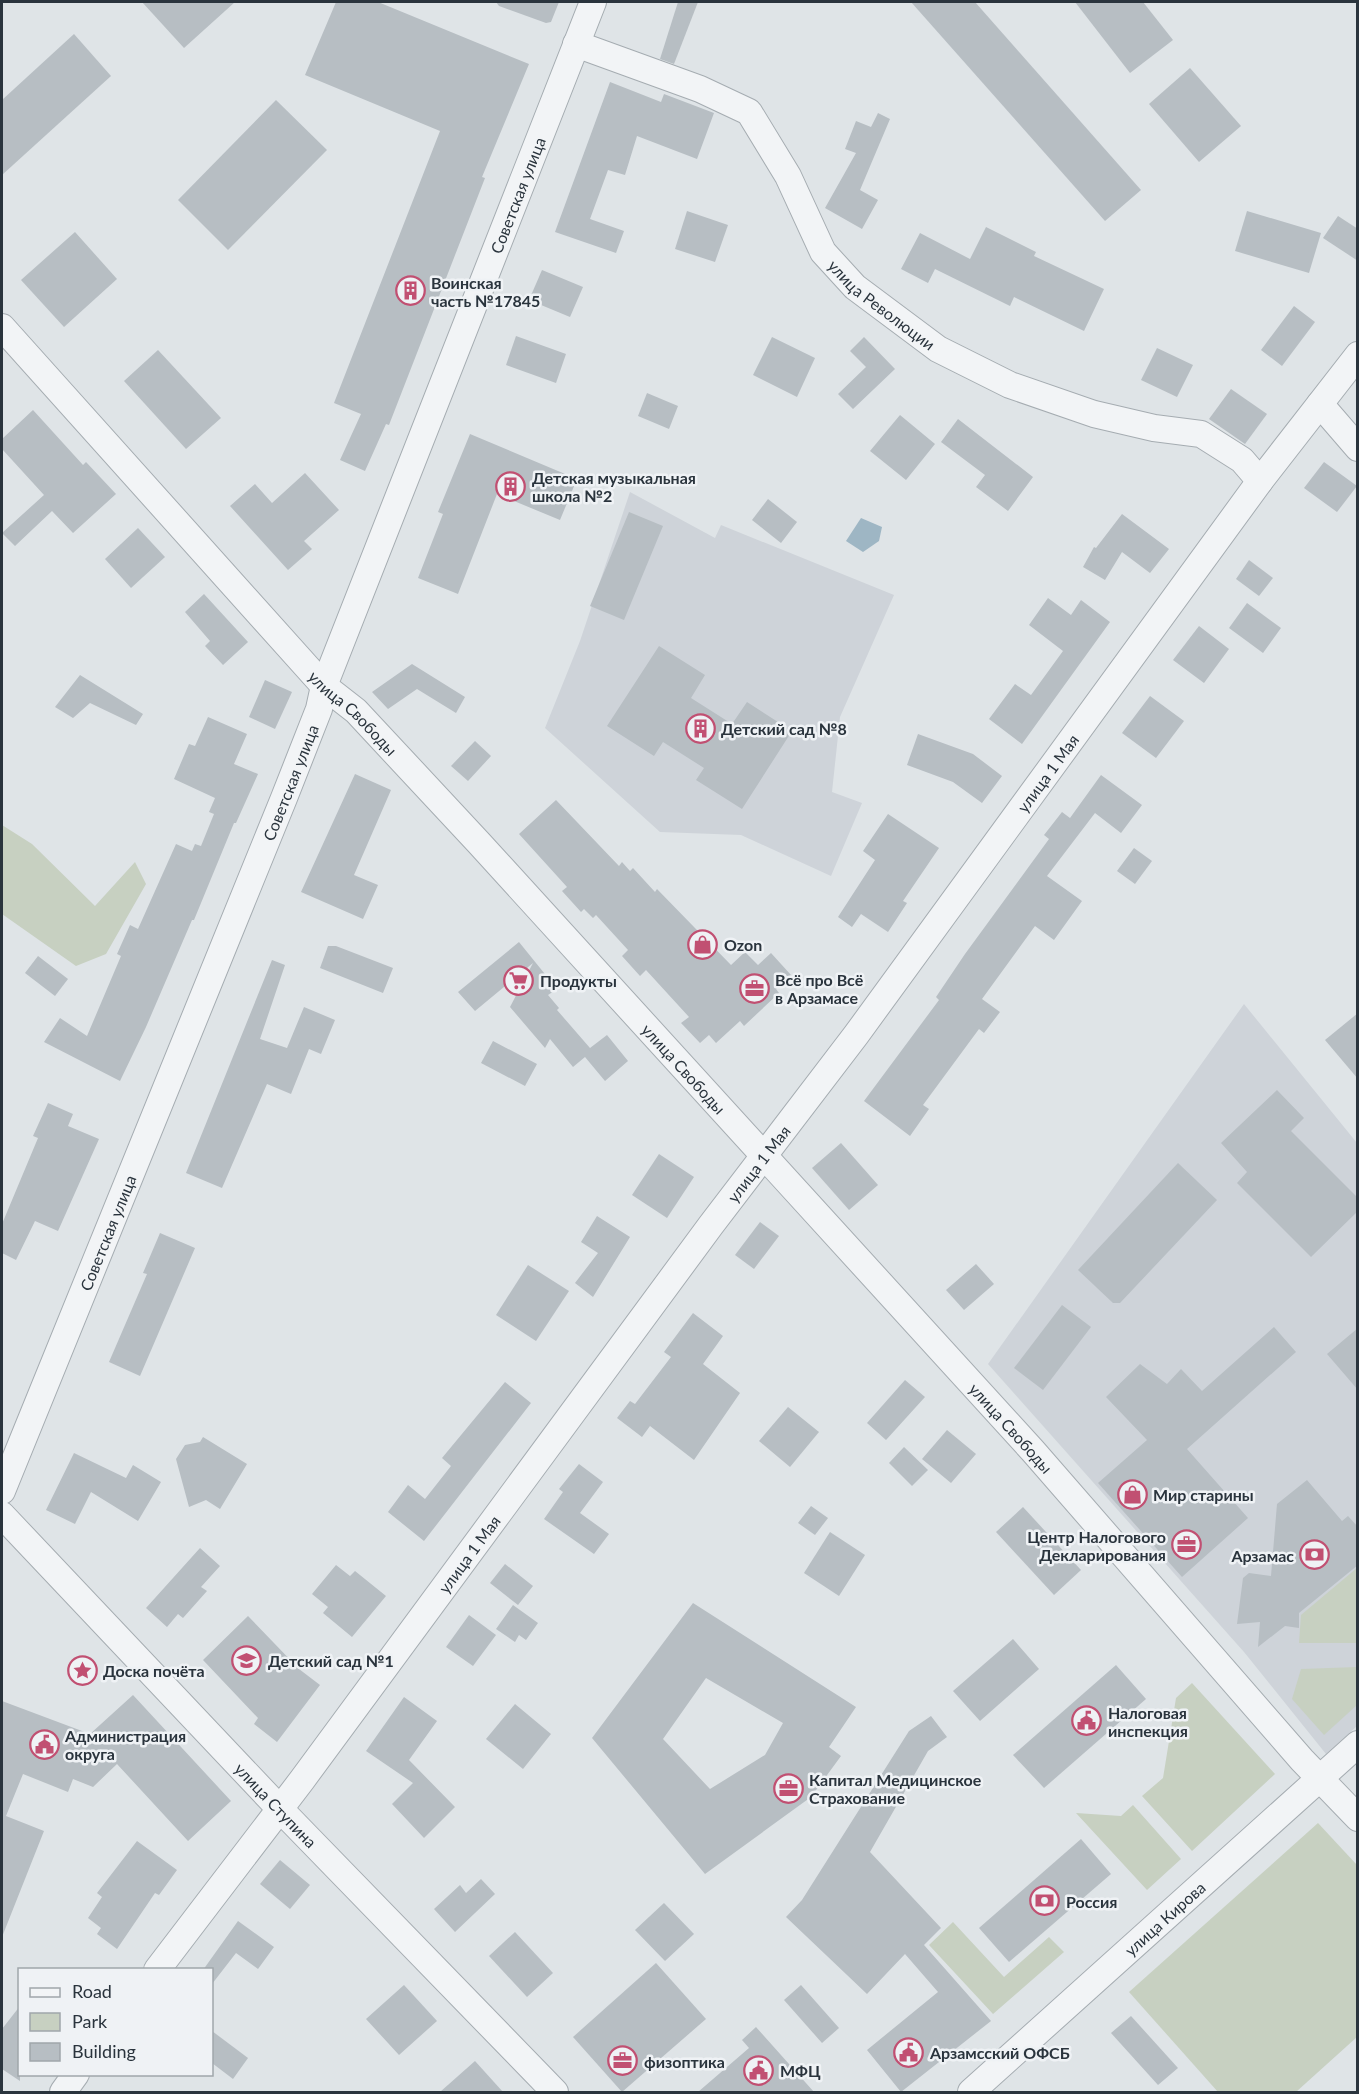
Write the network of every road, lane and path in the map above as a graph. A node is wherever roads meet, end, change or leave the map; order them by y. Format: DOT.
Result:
graph roads {
  1 [pos="593,2"];
  2 [pos="576,44"];
  3 [pos="2,327"];
  4 [pos="1358,355"];
  5 [pos="1320,404"];
  6 [pos="1358,448"];
  7 [pos="1260,481"];
  8 [pos="324,686"];
  9 [pos="764,1157"];
  10 [pos="2,1491"];
  11 [pos="2,1515"];
  12 [pos="1358,1744"];
  13 [pos="1320,1777"];
  14 [pos="280,1809"];
  15 [pos="1358,1818"];
  16 [pos="159,1968"];
  17 [pos="75,2076"];
  18 [pos="63,2092"];
  19 [pos="555,2092"];
  20 [pos="971,2092"];
  1 -- 2 [label="street, Советская улица"];
  2 -- 7 [label="street, улица Революции"];
  2 -- 8 [label="street, Советская улица"];
  3 -- 8 [label="street, улица Свободы"];
  4 -- 5 [label="street, улица 1 Мая"];
  5 -- 6 [label="street"];
  5 -- 7 [label="street, улица 1 Мая"];
  7 -- 9 [label="street, улица 1 Мая"];
  8 -- 9 [label="street, улица Свободы"];
  8 -- 10 [label="street, Советская улица"];
  9 -- 13 [label="street, улица Свободы"];
  9 -- 14 [label="street, улица 1 Мая"];
  11 -- 14 [label="street, улица Ступина"];
  12 -- 13 [label="street, улица Кирова"];
  13 -- 15 [label="street, улица Свободы"];
  13 -- 20 [label="street, улица Кирова"];
  14 -- 16 [label="street, улица 1 Мая"];
  14 -- 19 [label="street, улица Ступина"];
  17 -- 18 [label="street"];
}
